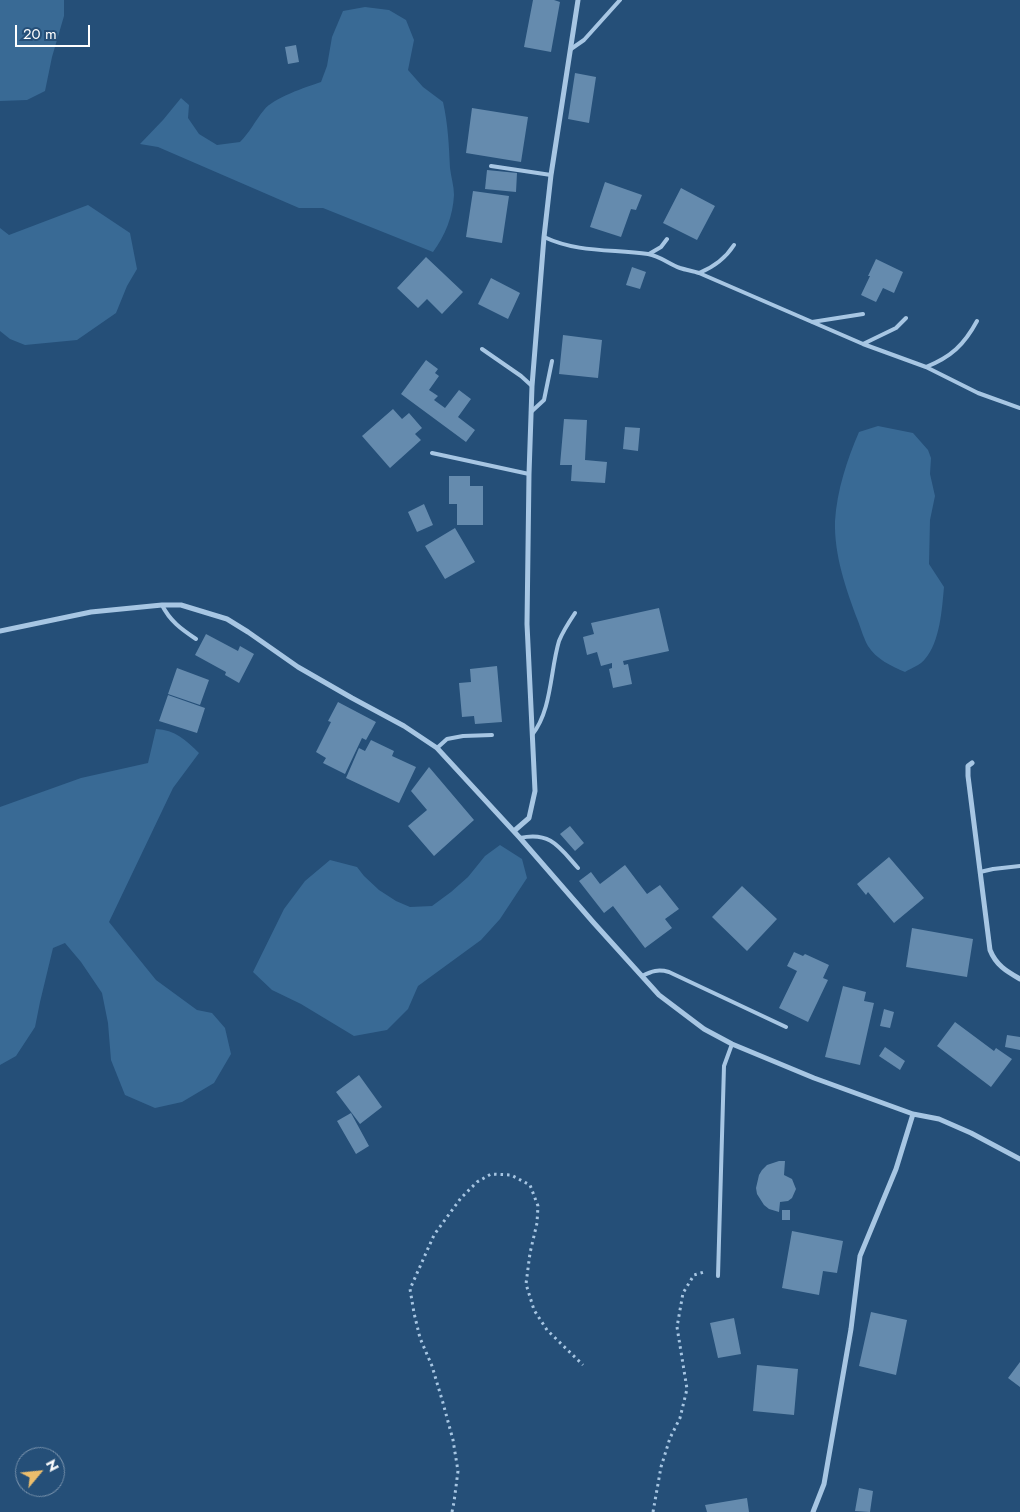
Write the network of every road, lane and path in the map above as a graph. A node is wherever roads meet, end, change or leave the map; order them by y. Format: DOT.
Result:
graph roads {
  1 [pos="578,0"];
  2 [pos="620,0"];
  3 [pos="571,49"];
  4 [pos="491,166"];
  5 [pos="551,175"];
  6 [pos="544,237"];
  7 [pos="667,239"];
  8 [pos="734,244"];
  9 [pos="649,254"];
  10 [pos="699,273"];
  11 [pos="862,314"];
  12 [pos="906,318"];
  13 [pos="812,322"];
  14 [pos="978,322"];
  15 [pos="863,344"];
  16 [pos="482,349"];
  17 [pos="552,361"];
  18 [pos="926,367"];
  19 [pos="532,386"];
  20 [pos="1020,408"];
  21 [pos="532,412"];
  22 [pos="432,453"];
  23 [pos="529,474"];
  24 [pos="162,606"];
  25 [pos="574,613"];
  26 [pos="0,631"];
  27 [pos="196,638"];
  28 [pos="492,735"];
  29 [pos="532,735"];
  30 [pos="437,748"];
  31 [pos="972,763"];
  32 [pos="514,831"];
  33 [pos="520,838"];
  34 [pos="1020,866"];
  35 [pos="578,868"];
  36 [pos="980,872"];
  37 [pos="642,976"];
  38 [pos="1020,980"];
  39 [pos="786,1027"];
  40 [pos="732,1044"];
  41 [pos="913,1114"];
  42 [pos="1020,1160"];
  43 [pos="718,1276"];
  44 [pos="583,1365"];
  45 [pos="452,1512"];
  46 [pos="653,1512"];
  47 [pos="813,1512"];
  1 -- 3 [label="street"];
  2 -- 3 [label="lane"];
  3 -- 5 [label="street"];
  4 -- 5 [label="lane"];
  5 -- 6 [label="street"];
  6 -- 9 [label="lane"];
  6 -- 19 [label="street"];
  7 -- 9 [label="lane"];
  8 -- 10 [label="lane"];
  9 -- 10 [label="lane"];
  10 -- 13 [label="lane"];
  11 -- 13 [label="lane"];
  12 -- 15 [label="lane"];
  13 -- 15 [label="lane"];
  14 -- 18 [label="lane"];
  15 -- 18 [label="lane"];
  16 -- 19 [label="lane"];
  17 -- 21 [label="lane"];
  18 -- 20 [label="lane"];
  19 -- 21 [label="street"];
  21 -- 23 [label="street"];
  22 -- 23 [label="lane"];
  23 -- 29 [label="street"];
  24 -- 26 [label="street"];
  24 -- 27 [label="lane"];
  24 -- 30 [label="street"];
  25 -- 29 [label="lane"];
  28 -- 30 [label="lane"];
  29 -- 32 [label="street"];
  30 -- 32 [label="street"];
  31 -- 36 [label="street"];
  32 -- 33 [label="street"];
  33 -- 35 [label="lane"];
  33 -- 37 [label="street"];
  34 -- 36 [label="lane"];
  36 -- 38 [label="street"];
  37 -- 39 [label="lane"];
  37 -- 40 [label="street"];
  40 -- 41 [label="street"];
  40 -- 43 [label="lane"];
  41 -- 42 [label="street"];
  41 -- 47 [label="street"];
  43 -- 46 [label="path"];
  44 -- 45 [label="path"];
}
